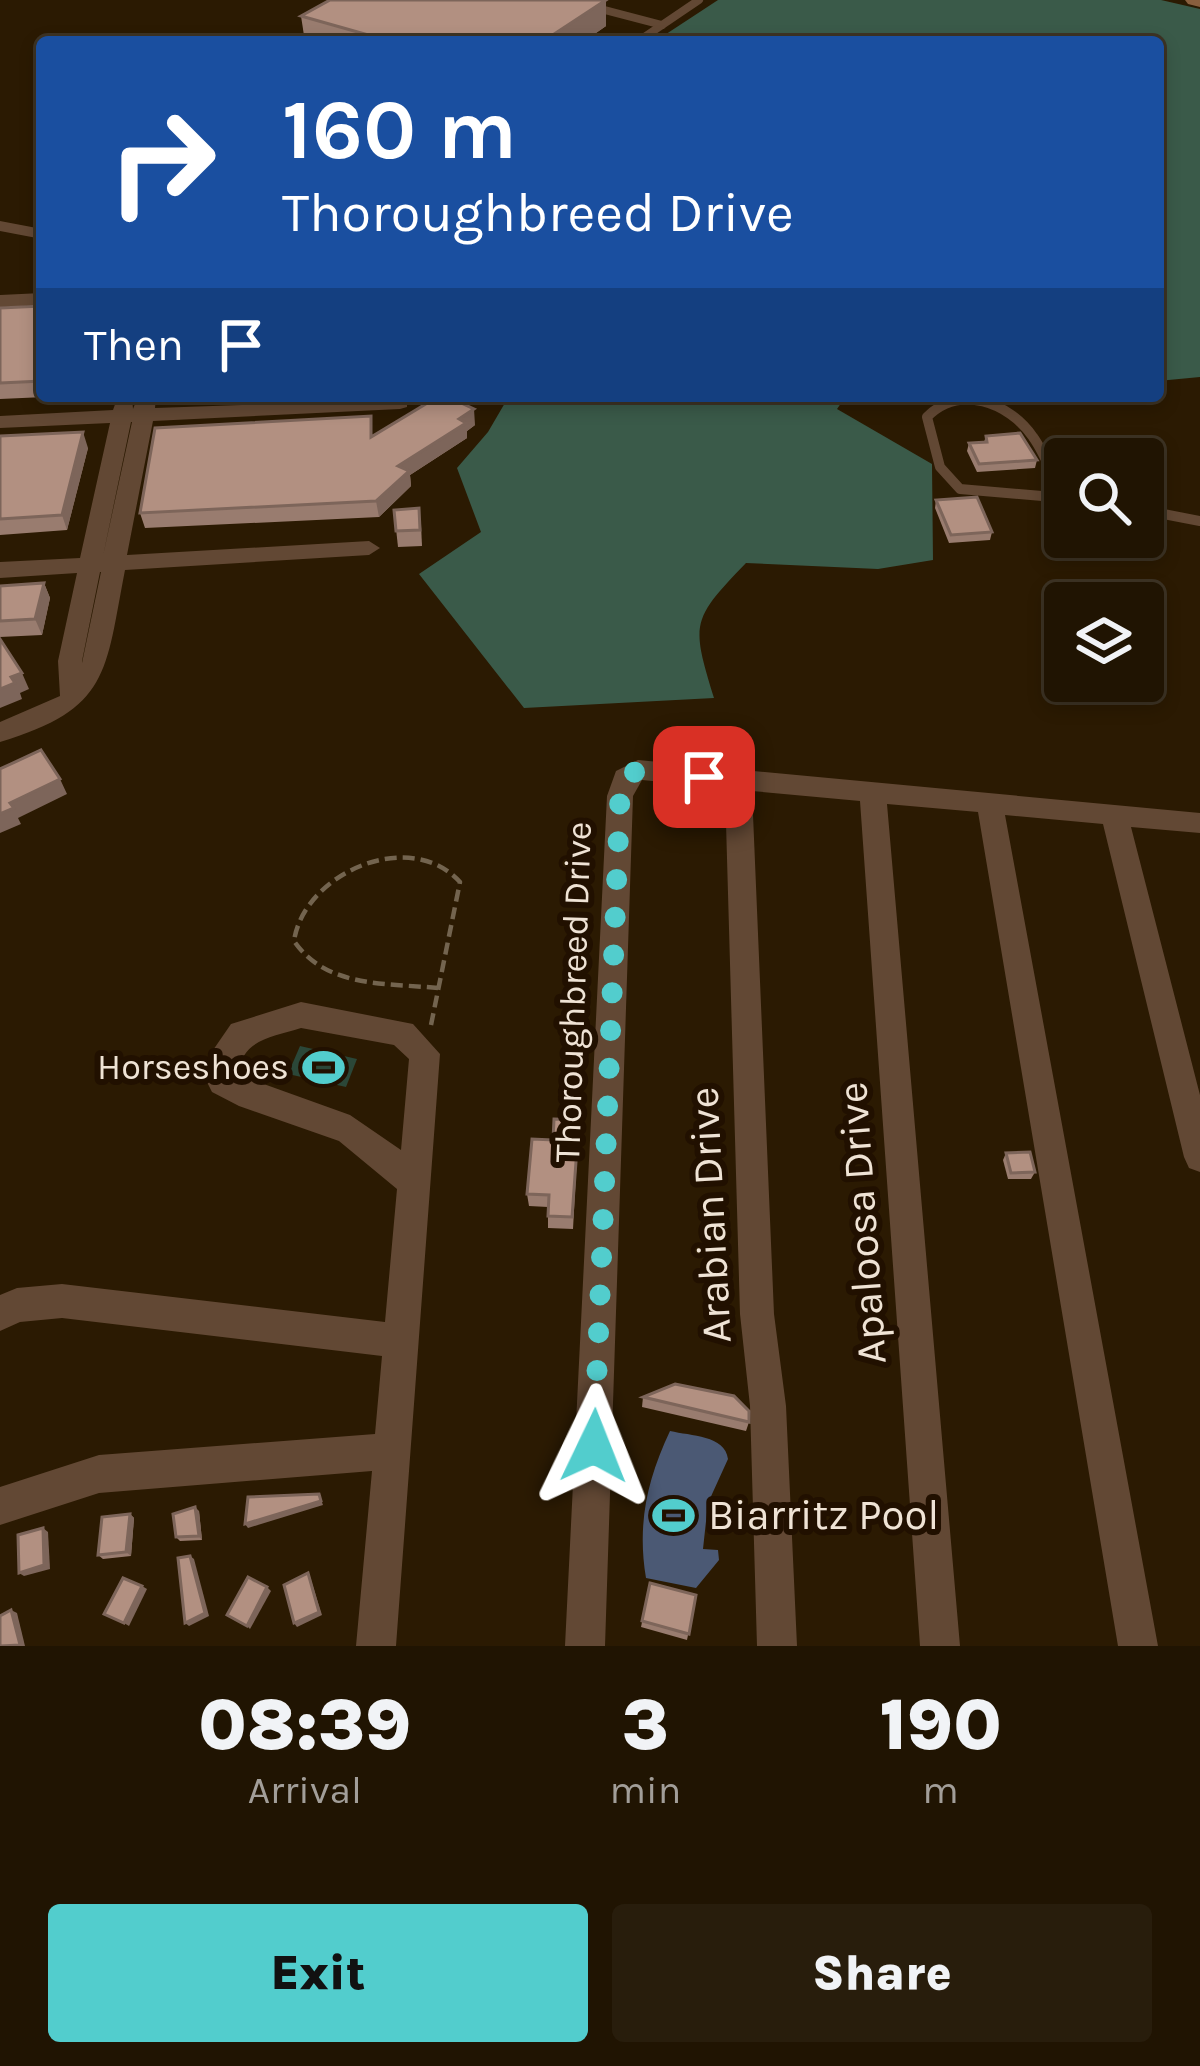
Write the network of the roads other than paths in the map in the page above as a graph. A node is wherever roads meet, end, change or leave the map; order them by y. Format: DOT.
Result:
graph roads {
  1 [pos="566,0"];
  2 [pos="699,0"];
  3 [pos="662,25"];
  4 [pos="646,36"];
  5 [pos="0,226"];
  6 [pos="36,233"];
  7 [pos="36,299"];
  8 [pos="0,301"];
  9 [pos="942,402"];
  10 [pos="986,402"];
  11 [pos="400,403"];
  12 [pos="135,405"];
  13 [pos="0,422"];
  14 [pos="1064,498"];
  15 [pos="1164,514"];
  16 [pos="1200,521"];
  17 [pos="369,548"];
  18 [pos="102,564"];
  19 [pos="0,570"];
  20 [pos="0,733"];
  21 [pos="737,780"];
  22 [pos="874,793"];
  23 [pos="990,803"];
  24 [pos="1114,815"];
  25 [pos="1200,823"];
  26 [pos="1200,1156"];
  27 [pos="414,1183"];
  28 [pos="0,1314"];
  29 [pos="401,1341"];
  30 [pos="392,1451"];
  31 [pos="0,1506"];
  32 [pos="376,1646"];
  33 [pos="586,1646"];
  34 [pos="777,1646"];
  35 [pos="940,1646"];
  36 [pos="1138,1646"];
  1 -- 3 [label="lane"];
  2 -- 3 [label="lane"];
  3 -- 4 [label="lane"];
  5 -- 6 [label="street"];
  7 -- 8 [label="street"];
  9 -- 14 [label="lane"];
  10 -- 14 [label="lane"];
  11 -- 12 [label="street"];
  12 -- 13 [label="street"];
  12 -- 18 [label="street"];
  15 -- 16 [label="lane"];
  17 -- 18 [label="street"];
  18 -- 19 [label="street"];
  18 -- 20 [label="street"];
  21 -- 22 [label="street, Thoroughbreed Drive"];
  21 -- 33 [label="street, Thoroughbreed Drive"];
  21 -- 34 [label="street, Arabian Drive"];
  22 -- 23 [label="street, Thoroughbreed Drive"];
  22 -- 35 [label="street, Apaloosa Drive"];
  23 -- 24 [label="street, Thoroughbreed Drive"];
  23 -- 36 [label="street"];
  24 -- 25 [label="street, Thoroughbreed Drive"];
  24 -- 26 [label="street"];
  27 -- 27 [label="street"];
  27 -- 29 [label="street"];
  28 -- 29 [label="street"];
  29 -- 30 [label="street"];
  30 -- 31 [label="street"];
  30 -- 32 [label="street"];
}
